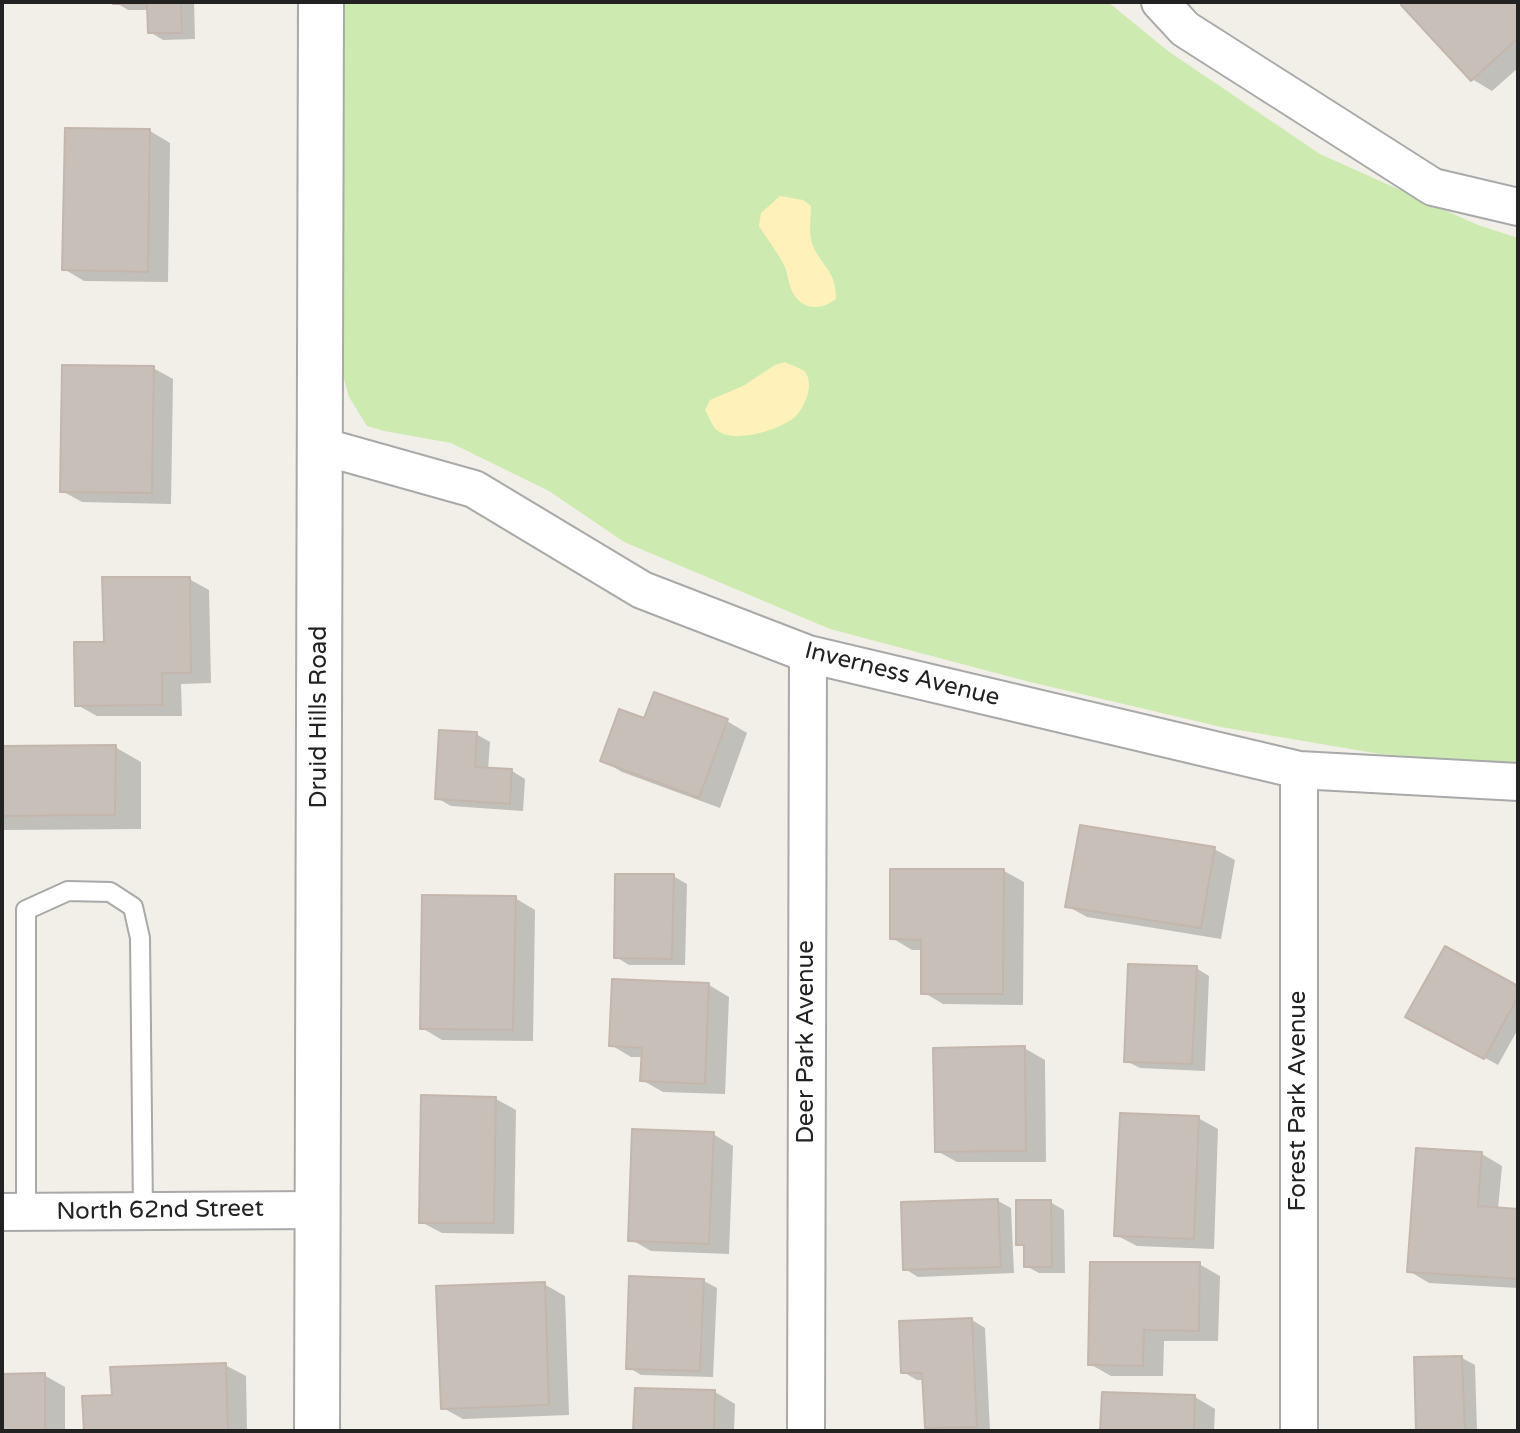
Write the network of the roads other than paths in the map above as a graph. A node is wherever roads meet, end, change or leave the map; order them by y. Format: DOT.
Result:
graph roads {
  1 [pos="321,2"];
  2 [pos="1160,2"];
  3 [pos="1518,207"];
  4 [pos="321,446"];
  5 [pos="808,654"];
  6 [pos="1299,770"];
  7 [pos="1518,782"];
  8 [pos="317,1210"];
  9 [pos="143,1211"];
  10 [pos="14,1212"];
  11 [pos="317,1431"];
  12 [pos="806,1431"];
  13 [pos="1299,1431"];
  1 -- 4 [label="street, Druid Hills Road"];
  2 -- 3 [label="street"];
  4 -- 5 [label="street, Inverness Avenue"];
  4 -- 8 [label="street, Druid Hills Road"];
  5 -- 6 [label="street, Inverness Avenue"];
  5 -- 12 [label="street, Deer Park Avenue"];
  6 -- 7 [label="street, Inverness Avenue"];
  6 -- 13 [label="street, Forest Park Avenue"];
  8 -- 9 [label="street, North 62nd Street"];
  8 -- 11 [label="street, Druid Hills Road"];
  9 -- 10 [label="street, North 62nd Street"];
  9 -- 10 [label="lane"];
}
